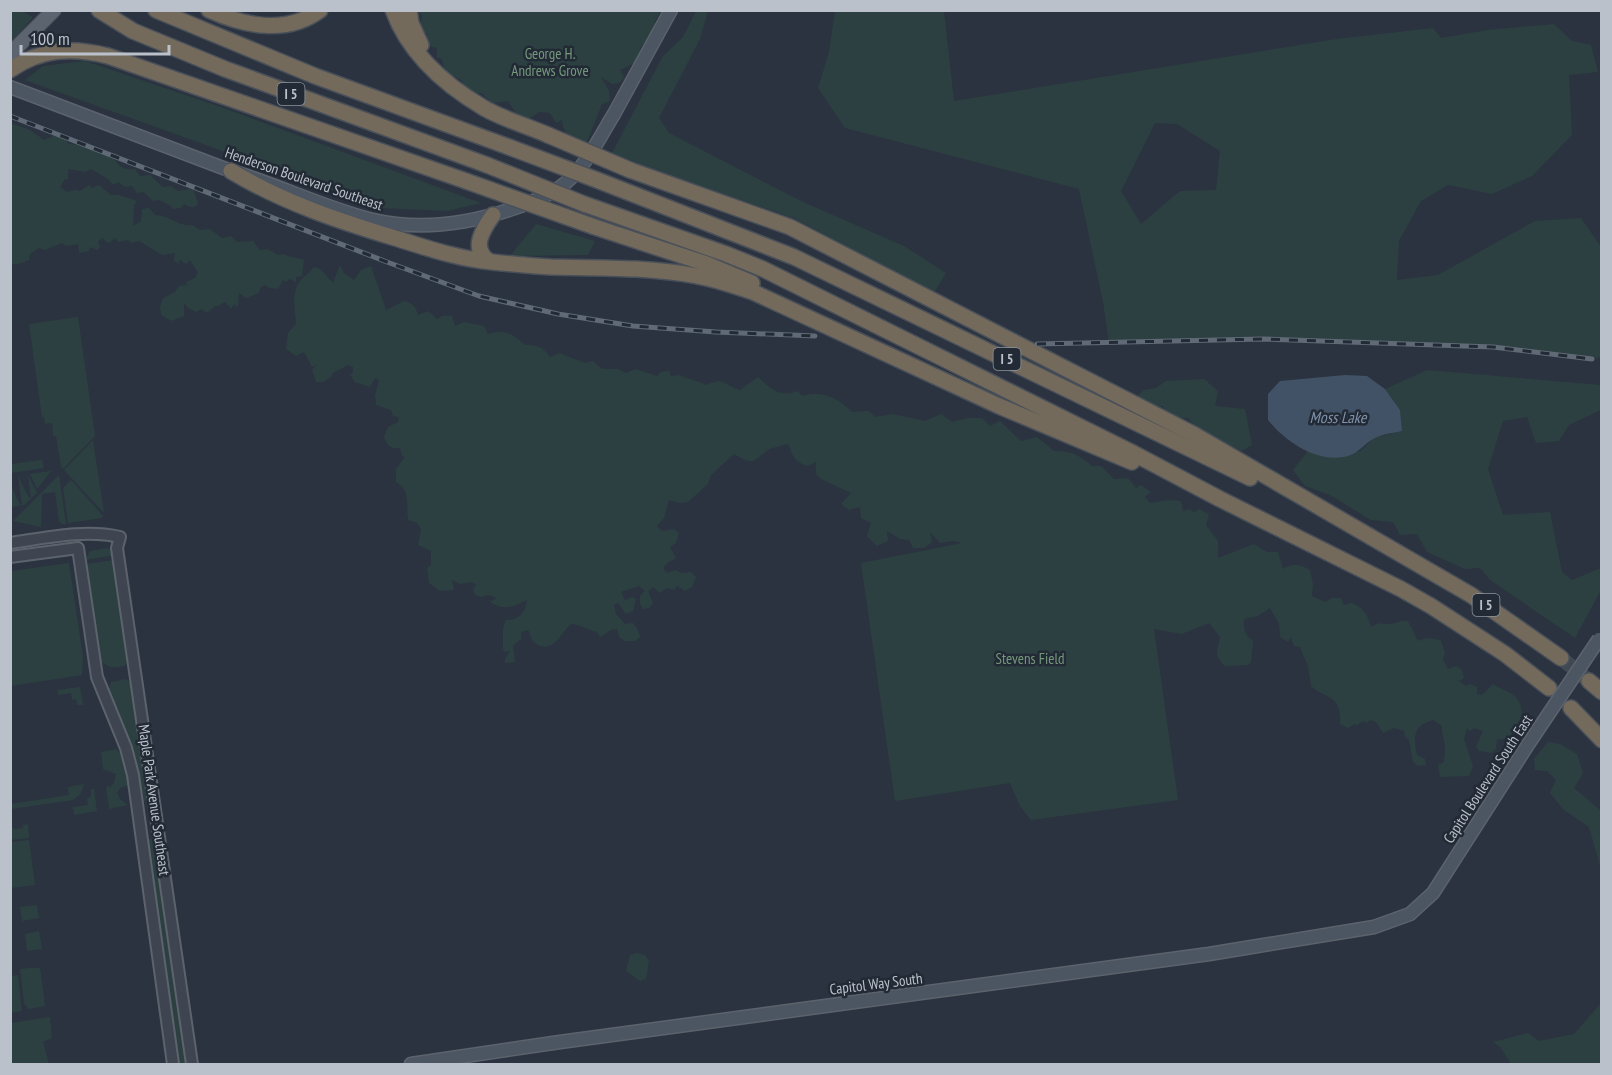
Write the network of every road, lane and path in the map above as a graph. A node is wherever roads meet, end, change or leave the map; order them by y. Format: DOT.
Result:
graph roads {
  1 [pos="99,10"];
  2 [pos="156,10"];
  3 [pos="209,10"];
  4 [pos="320,10"];
  5 [pos="393,10"];
  6 [pos="409,10"];
  7 [pos="664,10"];
  8 [pos="671,10"];
  9 [pos="680,10"];
  10 [pos="51,14"];
  11 [pos="657,37"];
  12 [pos="10,54"];
  13 [pos="10,70"];
  14 [pos="10,87"];
  15 [pos="454,88"];
  16 [pos="231,171"];
  17 [pos="493,215"];
  18 [pos="489,261"];
  19 [pos="999,406"];
  20 [pos="1220,499"];
  21 [pos="10,543"];
  22 [pos="10,557"];
  23 [pos="1408,558"];
  24 [pos="1600,638"];
  25 [pos="1561,658"];
  26 [pos="1589,681"];
  27 [pos="1549,688"];
  28 [pos="1602,692"];
  29 [pos="1571,708"];
  30 [pos="1602,740"];
  31 [pos="1345,931"];
  32 [pos="173,1065"];
  33 [pos="192,1065"];
  34 [pos="411,1065"];
  1 -- 20 [label="highway, I 5, bridge"];
  2 -- 23 [label="highway, I 5, bridge"];
  3 -- 4 [label="highway"];
  5 -- 15 [label="highway"];
  6 -- 15 [label="highway"];
  7 -- 11 [label="main road"];
  8 -- 11 [label="main road, Henderson Boulevard Southeast"];
  9 -- 11 [label="main road, Henderson Boulevard Southeast"];
  10 -- 12 [label="main road"];
  11 -- 17 [label="main road, Henderson Boulevard Southeast"];
  13 -- 19 [label="highway, bridge"];
  14 -- 16 [label="main road, Henderson Boulevard Southeast"];
  15 -- 23 [label="highway, bridge"];
  16 -- 17 [label="main road, Henderson Boulevard Southeast"];
  16 -- 18 [label="highway"];
  17 -- 18 [label="highway"];
  18 -- 19 [label="highway"];
  19 -- 20 [label="highway"];
  20 -- 27 [label="highway, I 5"];
  21 -- 33 [label="street, Maple Park Avenue Southeast"];
  22 -- 32 [label="street, Maple Park Avenue Southeast"];
  23 -- 25 [label="highway, I 5"];
  24 -- 31 [label="main road, Capitol Boulevard South East, bridge"];
  26 -- 28 [label="highway"];
  29 -- 30 [label="highway"];
  31 -- 34 [label="main road, Capitol Way South"];
}
